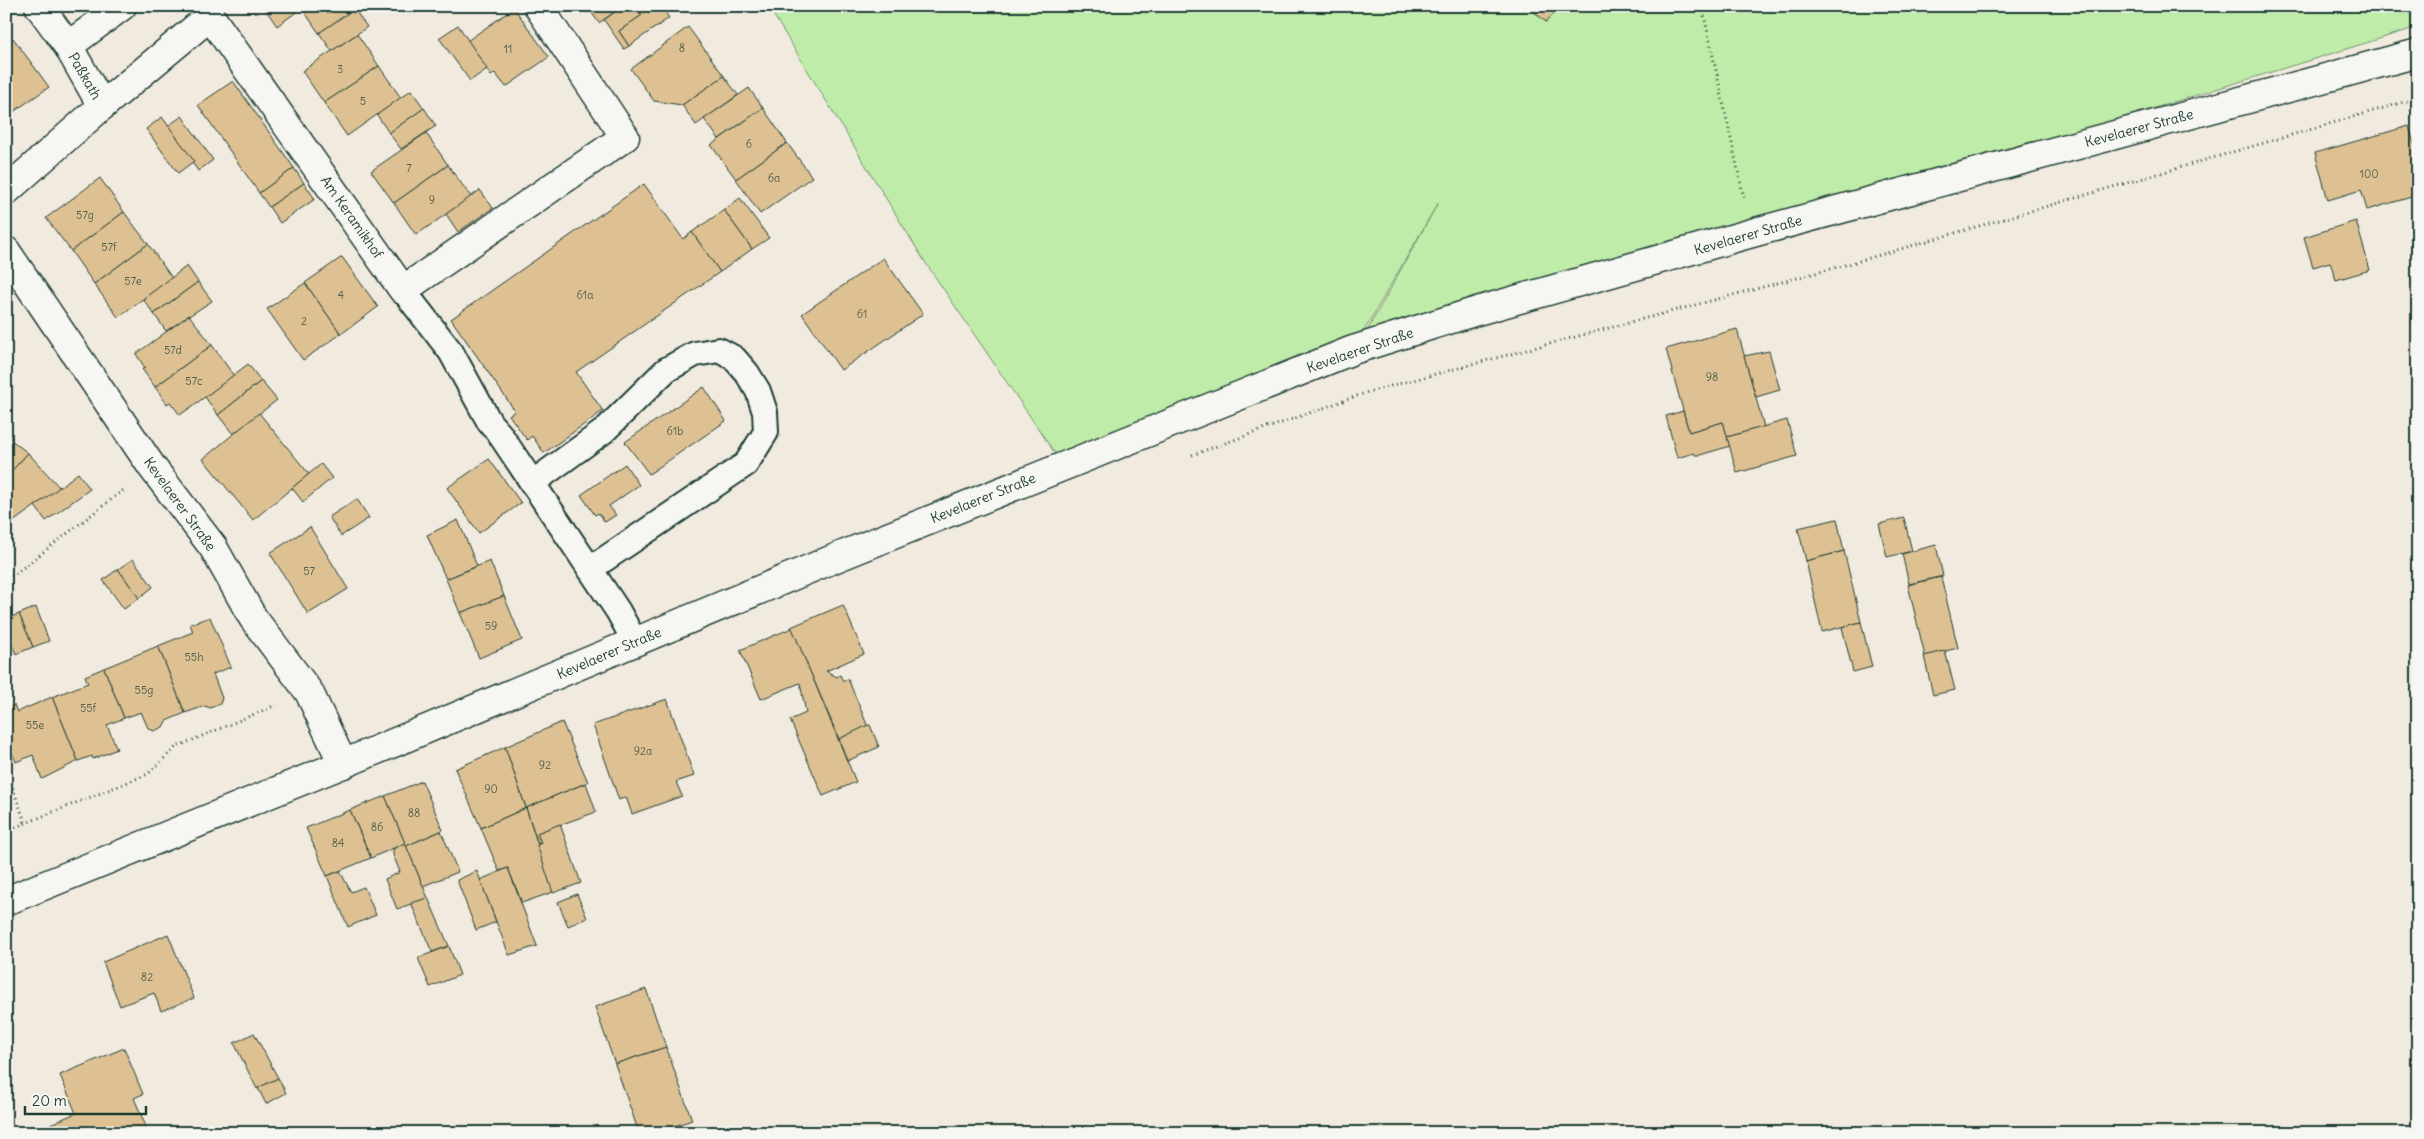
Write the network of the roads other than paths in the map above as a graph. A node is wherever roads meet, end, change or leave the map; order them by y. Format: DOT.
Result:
graph roads {
  1 [pos="39,6"];
  2 [pos="122,6"];
  3 [pos="538,6"];
  4 [pos="68,46"];
  5 [pos="2418,53"];
  6 [pos="102,106"];
  7 [pos="6,191"];
  8 [pos="6,251"];
  9 [pos="403,290"];
  10 [pos="532,483"];
  11 [pos="590,570"];
  12 [pos="635,642"];
  13 [pos="343,764"];
  14 [pos="6,901"];
  1 -- 4 [label="main road, Paßkath"];
  2 -- 4 [label="main road, Paßkath"];
  3 -- 9 [label="main road"];
  4 -- 6 [label="main road, Paßkath"];
  5 -- 12 [label="main road, Kevelaerer Straße"];
  6 -- 7 [label="main road, Am Keramikhof"];
  6 -- 9 [label="main road, Am Keramikhof"];
  8 -- 13 [label="main road, Kevelaerer Straße"];
  9 -- 10 [label="lane"];
  10 -- 11 [label="lane"];
  10 -- 11 [label="lane"];
  11 -- 12 [label="lane"];
  12 -- 13 [label="main road, Kevelaerer Straße"];
  13 -- 14 [label="main road, Kevelaerer Straße"];
}
